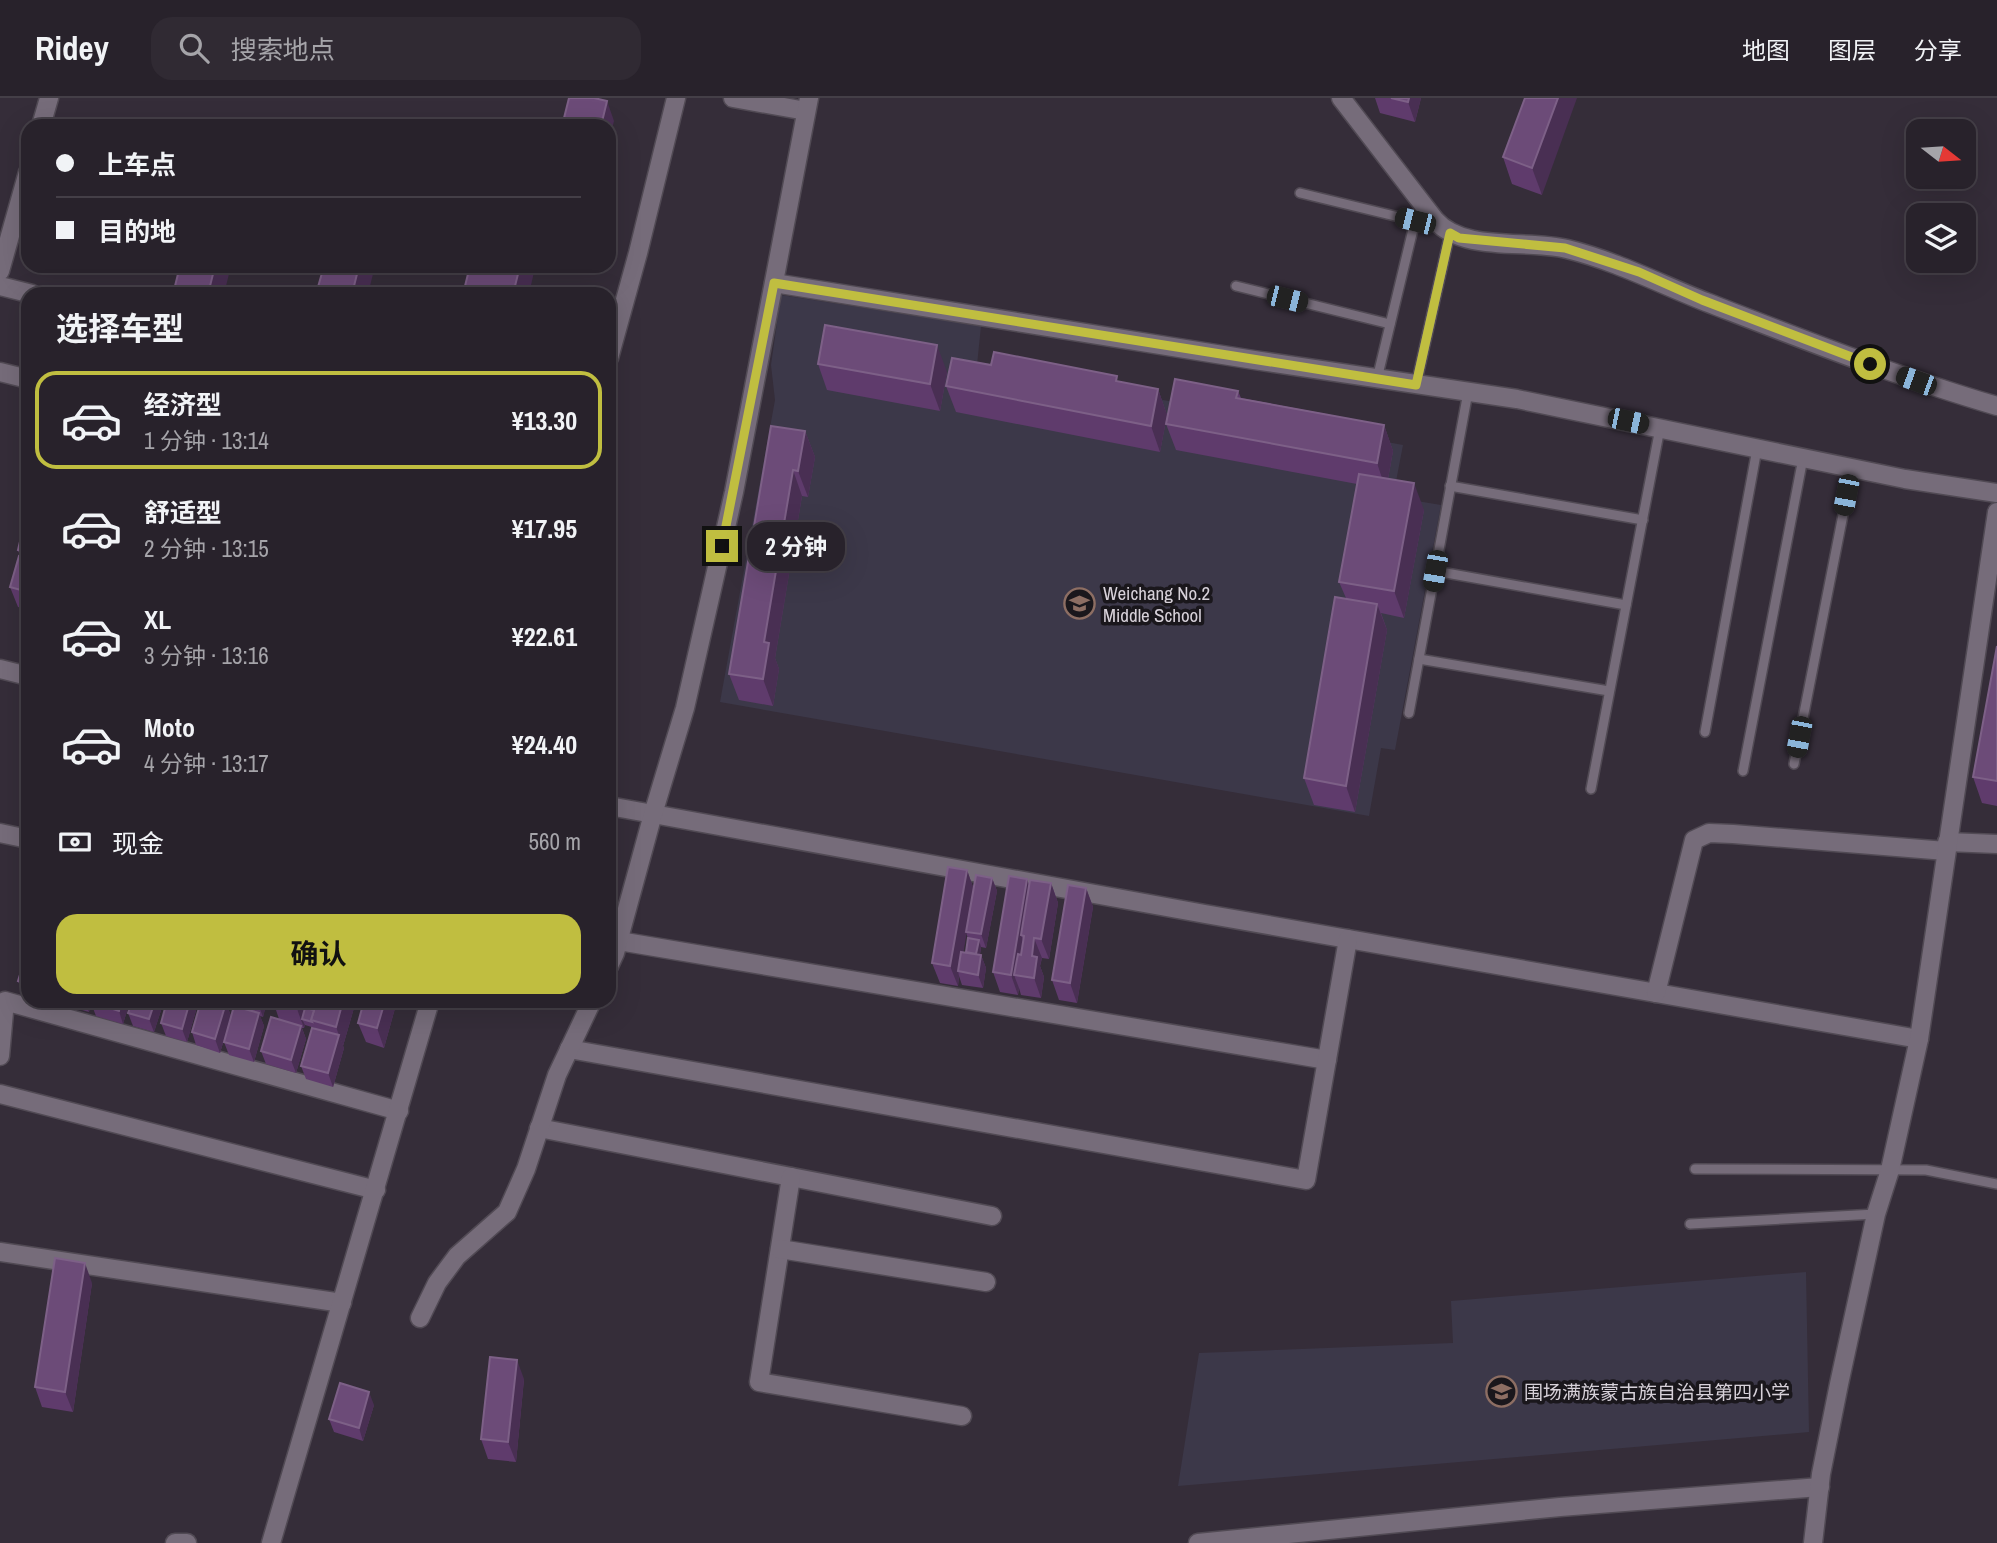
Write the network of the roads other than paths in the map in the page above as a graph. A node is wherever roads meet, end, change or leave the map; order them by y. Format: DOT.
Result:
graph roads {
  1 [pos="49,98"];
  2 [pos="676,98"];
  3 [pos="733,98"];
  4 [pos="1341,98"];
  5 [pos="807,105"];
  6 [pos="43,119"];
  7 [pos="1300,193"];
  8 [pos="21,197"];
  9 [pos="1415,221"];
  10 [pos="1446,230"];
  11 [pos="0,271"];
  12 [pos="774,283"];
  13 [pos="0,286"];
  14 [pos="1236,286"];
  15 [pos="21,291"];
  16 [pos="1390,324"];
  17 [pos="616,333"];
  18 [pos="0,372"];
  19 [pos="21,377"];
  20 [pos="1377,379"];
  21 [pos="1416,385"];
  22 [pos="1468,392"];
  23 [pos="1997,407"];
  24 [pos="1660,428"];
  25 [pos="1757,449"];
  26 [pos="1803,458"];
  27 [pos="1852,468"];
  28 [pos="1450,486"];
  29 [pos="1997,493"];
  30 [pos="1997,512"];
  31 [pos="1643,520"];
  32 [pos="1435,571"];
  33 [pos="1626,605"];
  34 [pos="1419,659"];
  35 [pos="0,669"];
  36 [pos="21,674"];
  37 [pos="1609,691"];
  38 [pos="1409,713"];
  39 [pos="1704,732"];
  40 [pos="1794,764"];
  41 [pos="1743,771"];
  42 [pos="1591,789"];
  43 [pos="616,807"];
  44 [pos="653,814"];
  45 [pos="0,833"];
  46 [pos="21,838"];
  47 [pos="1997,844"];
  48 [pos="1947,846"];
  49 [pos="1348,939"];
  50 [pos="619,941"];
  51 [pos="616,948"];
  52 [pos="1656,993"];
  53 [pos="21,1005"];
  54 [pos="33,1008"];
  55 [pos="428,1008"];
  56 [pos="589,1008"];
  57 [pos="1919,1039"];
  58 [pos="569,1049"];
  59 [pos="0,1056"];
  60 [pos="1327,1060"];
  61 [pos="0,1094"];
  62 [pos="399,1111"];
  63 [pos="539,1128"];
  64 [pos="1695,1169"];
  65 [pos="1890,1170"];
  66 [pos="791,1177"];
  67 [pos="1997,1184"];
  68 [pos="376,1190"];
  69 [pos="1876,1214"];
  70 [pos="992,1216"];
  71 [pos="1690,1224"];
  72 [pos="780,1249"];
  73 [pos="0,1252"];
  74 [pos="986,1282"];
  75 [pos="342,1303"];
  76 [pos="420,1318"];
  77 [pos="961,1416"];
  78 [pos="1820,1487"];
  79 [pos="175,1543"];
  80 [pos="187,1543"];
  81 [pos="271,1543"];
  82 [pos="1198,1543"];
  83 [pos="1813,1543"];
  1 -- 6 [label="street"];
  2 -- 17 [label="street"];
  3 -- 5 [label="street"];
  4 -- 10 [label="street"];
  5 -- 12 [label="street"];
  7 -- 9 [label="lane"];
  8 -- 11 [label="street"];
  9 -- 10 [label="lane"];
  9 -- 16 [label="lane"];
  10 -- 21 [label="lane"];
  10 -- 23 [label="street"];
  12 -- 20 [label="street"];
  12 -- 44 [label="street"];
  13 -- 15 [label="street"];
  14 -- 16 [label="lane"];
  16 -- 20 [label="lane"];
  18 -- 19 [label="street"];
  20 -- 21 [label="street"];
  21 -- 22 [label="street"];
  22 -- 24 [label="street"];
  22 -- 28 [label="lane"];
  24 -- 25 [label="street"];
  24 -- 31 [label="lane"];
  25 -- 26 [label="street"];
  25 -- 39 [label="lane"];
  26 -- 27 [label="street"];
  26 -- 41 [label="lane"];
  27 -- 29 [label="street"];
  27 -- 40 [label="lane"];
  28 -- 31 [label="lane"];
  28 -- 32 [label="lane"];
  30 -- 48 [label="street"];
  31 -- 33 [label="lane"];
  32 -- 33 [label="lane"];
  32 -- 34 [label="lane"];
  33 -- 37 [label="lane"];
  34 -- 37 [label="lane"];
  34 -- 38 [label="lane"];
  35 -- 36 [label="street"];
  37 -- 42 [label="lane"];
  43 -- 44 [label="street"];
  44 -- 49 [label="street"];
  44 -- 50 [label="street"];
  45 -- 46 [label="street"];
  47 -- 48 [label="street"];
  48 -- 52 [label="street"];
  48 -- 57 [label="street"];
  49 -- 52 [label="street"];
  49 -- 60 [label="street"];
  50 -- 51 [label="street"];
  50 -- 60 [label="street"];
  52 -- 57 [label="street"];
  53 -- 59 [label="street"];
  54 -- 62 [label="street"];
  55 -- 62 [label="street"];
  56 -- 58 [label="street"];
  57 -- 65 [label="street"];
  58 -- 60 [label="street"];
  58 -- 63 [label="street"];
  61 -- 68 [label="street"];
  62 -- 68 [label="street"];
  63 -- 66 [label="street"];
  63 -- 76 [label="street"];
  64 -- 65 [label="lane"];
  65 -- 67 [label="lane"];
  65 -- 69 [label="street"];
  66 -- 70 [label="street"];
  66 -- 72 [label="street"];
  68 -- 75 [label="street"];
  69 -- 71 [label="lane"];
  69 -- 78 [label="street"];
  72 -- 74 [label="street"];
  72 -- 77 [label="street"];
  73 -- 75 [label="street"];
  75 -- 81 [label="street"];
  78 -- 82 [label="street"];
  78 -- 83 [label="street"];
  79 -- 80 [label="street"];
}
